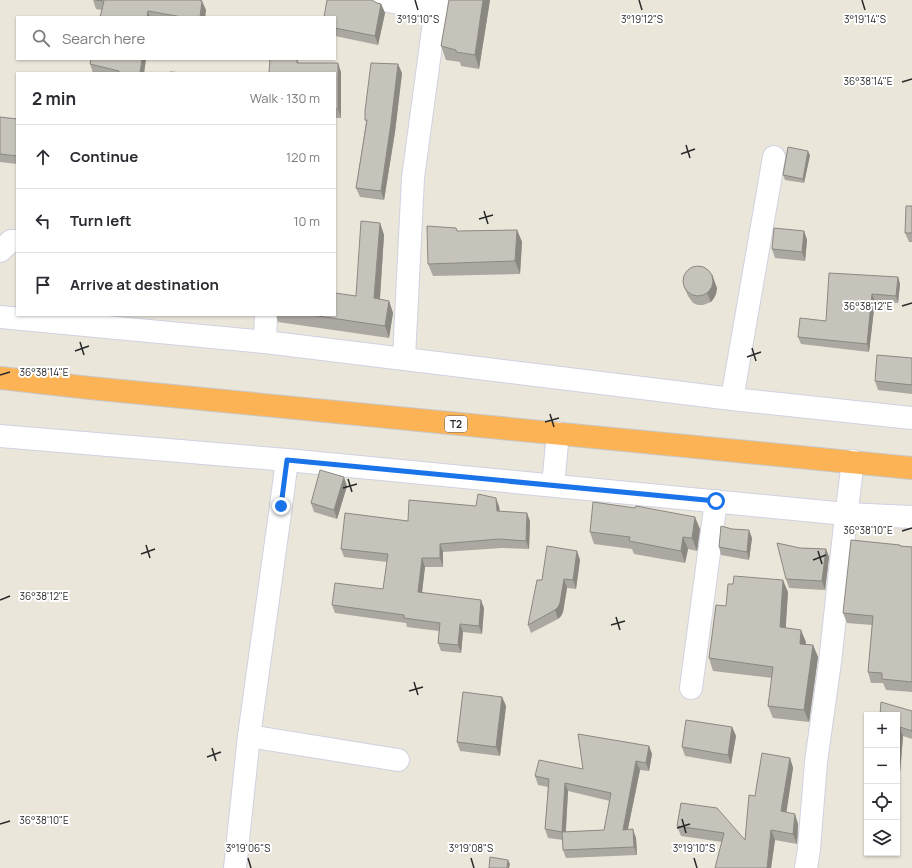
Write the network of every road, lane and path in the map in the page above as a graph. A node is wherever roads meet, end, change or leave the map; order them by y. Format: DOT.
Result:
graph roads {
  1 [pos="383,0"];
  2 [pos="437,5"];
  3 [pos="774,157"];
  4 [pos="16,241"];
  5 [pos="0,251"];
  6 [pos="266,316"];
  7 [pos="0,317"];
  8 [pos="89,320"];
  9 [pos="265,342"];
  10 [pos="404,358"];
  11 [pos="0,378"];
  12 [pos="732,399"];
  13 [pos="912,418"];
  14 [pos="558,433"];
  15 [pos="0,436"];
  16 [pos="287,460"];
  17 [pos="853,462"];
  18 [pos="912,468"];
  19 [pos="553,486"];
  20 [pos="716,501"];
  21 [pos="846,514"];
  22 [pos="912,517"];
  23 [pos="691,688"];
  24 [pos="249,736"];
  25 [pos="398,760"];
  26 [pos="235,868"];
  27 [pos="806,868"];
  1 -- 2 [label="street"];
  2 -- 10 [label="street"];
  3 -- 12 [label="street"];
  4 -- 5 [label="street"];
  6 -- 9 [label="street"];
  7 -- 8 [label="street"];
  8 -- 9 [label="street"];
  9 -- 10 [label="street"];
  10 -- 12 [label="street"];
  11 -- 14 [label="highway, T2"];
  12 -- 13 [label="street"];
  14 -- 17 [label="highway, T2"];
  14 -- 19 [label="street"];
  15 -- 16 [label="street"];
  16 -- 19 [label="street"];
  16 -- 24 [label="street"];
  17 -- 18 [label="highway, T2"];
  17 -- 21 [label="street"];
  19 -- 20 [label="street"];
  20 -- 21 [label="street"];
  20 -- 23 [label="street"];
  21 -- 22 [label="street"];
  21 -- 27 [label="street"];
  24 -- 25 [label="street"];
  24 -- 26 [label="street"];
}
